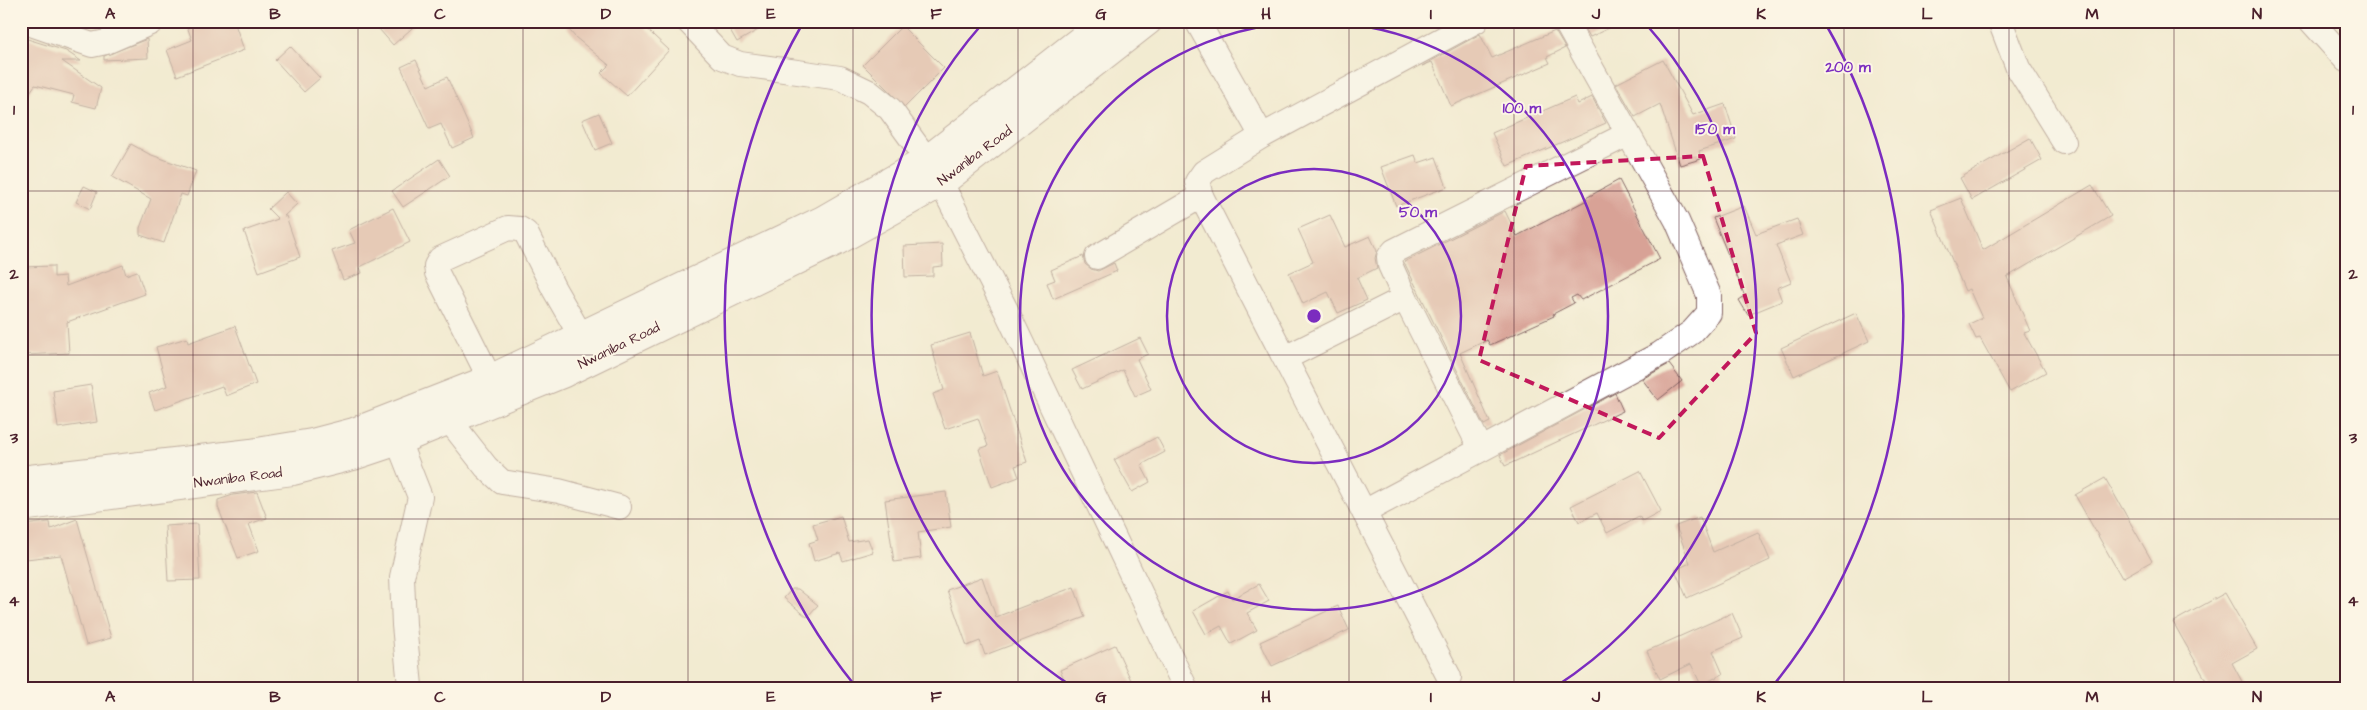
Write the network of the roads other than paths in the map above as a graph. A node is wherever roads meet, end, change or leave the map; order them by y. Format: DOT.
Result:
graph roads {
  1 [pos="22,21"];
  2 [pos="688,21"];
  3 [pos="1105,21"];
  4 [pos="1148,21"];
  5 [pos="1197,21"];
  6 [pos="1476,21"];
  7 [pos="1565,21"];
  8 [pos="2000,21"];
  9 [pos="2311,21"];
  10 [pos="150,23"];
  11 [pos="2346,60"];
  12 [pos="1628,134"];
  13 [pos="1262,136"];
  14 [pos="2064,142"];
  15 [pos="927,160"];
  16 [pos="941,183"];
  17 [pos="1201,196"];
  18 [pos="1097,257"];
  19 [pos="1406,298"];
  20 [pos="581,336"];
  21 [pos="1285,358"];
  22 [pos="490,379"];
  23 [pos="450,421"];
  24 [pos="398,441"];
  25 [pos="1481,449"];
  26 [pos="21,480"];
  27 [pos="21,507"];
  28 [pos="619,507"];
  29 [pos="1364,512"];
  30 [pos="1449,677"];
  31 [pos="410,686"];
  32 [pos="1186,689"];
  1 -- 10 [label="street"];
  2 -- 15 [label="street"];
  3 -- 15 [label="main road"];
  4 -- 16 [label="main road, Nwaniba Road"];
  5 -- 13 [label="street"];
  6 -- 13 [label="street"];
  7 -- 12 [label="street"];
  8 -- 14 [label="street"];
  9 -- 11 [label="street"];
  12 -- 19 [label="street"];
  12 -- 25 [label="street"];
  13 -- 17 [label="street"];
  15 -- 20 [label="main road"];
  16 -- 23 [label="main road, Nwaniba Road"];
  16 -- 32 [label="street"];
  17 -- 18 [label="street"];
  17 -- 21 [label="street"];
  19 -- 21 [label="street"];
  19 -- 25 [label="street"];
  20 -- 22 [label="main road"];
  20 -- 22 [label="street"];
  21 -- 29 [label="street"];
  22 -- 26 [label="main road"];
  23 -- 24 [label="main road, Nwaniba Road"];
  23 -- 28 [label="street"];
  24 -- 27 [label="main road, Nwaniba Road"];
  24 -- 31 [label="street"];
  25 -- 29 [label="street"];
  29 -- 30 [label="street"];
}
